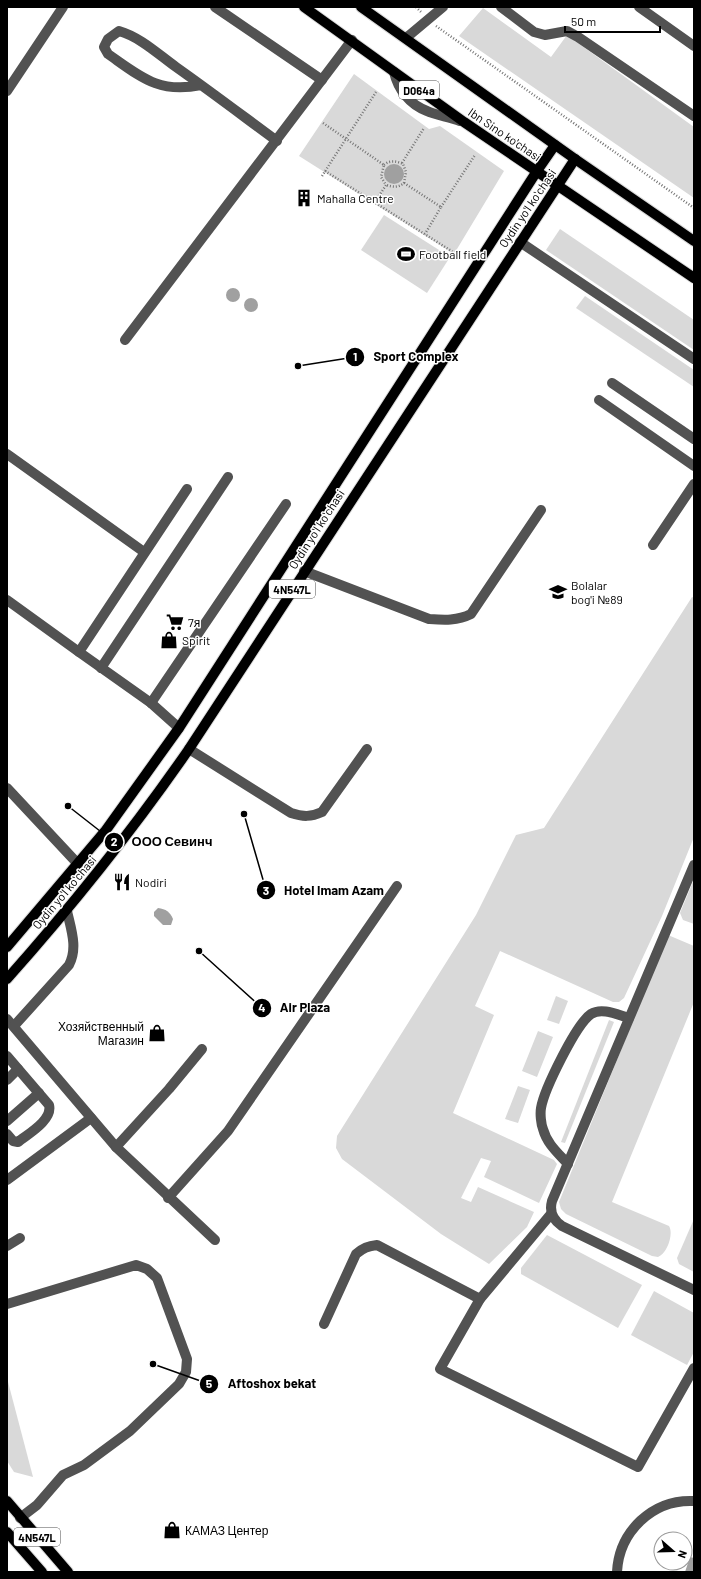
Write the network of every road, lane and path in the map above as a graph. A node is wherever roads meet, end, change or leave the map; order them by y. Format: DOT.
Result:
graph roads {
  1 [pos="63,7"];
  2 [pos="215,7"];
  3 [pos="304,7"];
  4 [pos="360,7"];
  5 [pos="416,7"];
  6 [pos="443,7"];
  7 [pos="501,7"];
  8 [pos="640,7"];
  9 [pos="428,20"];
  10 [pos="406,38"];
  11 [pos="352,40"];
  12 [pos="694,46"];
  13 [pos="322,80"];
  14 [pos="201,85"];
  15 [pos="7,91"];
  16 [pos="376,92"];
  17 [pos="694,116"];
  18 [pos="323,123"];
  19 [pos="424,128"];
  20 [pos="346,139"];
  21 [pos="277,141"];
  22 [pos="555,145"];
  23 [pos="475,155"];
  24 [pos="575,159"];
  25 [pos="402,163"];
  26 [pos="384,165"];
  27 [pos="325,171"];
  28 [pos="536,171"];
  29 [pos="322,176"];
  30 [pos="404,183"];
  31 [pos="386,185"];
  32 [pos="558,185"];
  33 [pos="375,202"];
  34 [pos="442,208"];
  35 [pos="694,208"];
  36 [pos="425,234"];
  37 [pos="694,241"];
  38 [pos="520,242"];
  39 [pos="453,252"];
  40 [pos="694,278"];
  41 [pos="125,340"];
  42 [pos="694,358"];
  43 [pos="612,383"];
  44 [pos="600,400"];
  45 [pos="694,439"];
  46 [pos="7,454"];
  47 [pos="694,466"];
  48 [pos="228,477"];
  49 [pos="694,484"];
  50 [pos="187,489"];
  51 [pos="286,504"];
  52 [pos="541,510"];
  53 [pos="653,545"];
  54 [pos="144,552"];
  55 [pos="304,570"];
  56 [pos="7,600"];
  57 [pos="79,652"];
  58 [pos="101,668"];
  59 [pos="150,703"];
  60 [pos="179,728"];
  61 [pos="189,749"];
  62 [pos="367,749"];
  63 [pos="7,788"];
  64 [pos="78,864"];
  65 [pos="694,865"];
  66 [pos="397,886"];
  67 [pos="67,911"];
  68 [pos="7,947"];
  69 [pos="7,979"];
  70 [pos="629,1018"];
  71 [pos="11,1022"];
  72 [pos="202,1048"];
  73 [pos="7,1056"];
  74 [pos="18,1069"];
  75 [pos="7,1080"];
  76 [pos="38,1093"];
  77 [pos="91,1118"];
  78 [pos="7,1121"];
  79 [pos="7,1134"];
  80 [pos="116,1147"];
  81 [pos="568,1164"];
  82 [pos="7,1180"];
  83 [pos="168,1198"];
  84 [pos="551,1214"];
  85 [pos="20,1238"];
  86 [pos="215,1240"];
  87 [pos="7,1246"];
  88 [pos="694,1290"];
  89 [pos="480,1300"];
  90 [pos="7,1304"];
  91 [pos="324,1324"];
  92 [pos="694,1368"];
  93 [pos="7,1501"];
  94 [pos="694,1501"];
  95 [pos="20,1518"];
  96 [pos="7,1532"];
  97 [pos="42,1572"];
  98 [pos="68,1572"];
  99 [pos="617,1572"];
  1 -- 15 [label="street"];
  2 -- 13 [label="street"];
  3 -- 11 [label="main road, Ibn Sino ko'chasi / D064a"];
  4 -- 10 [label="main road, Ibn Sino ko'chasi / D064a"];
  5 -- 9 [label="path"];
  6 -- 9 [label="street"];
  7 -- 17 [label="street"];
  8 -- 12 [label="street"];
  9 -- 10 [label="street"];
  9 -- 35 [label="path"];
  10 -- 22 [label="main road, Ibn Sino ko'chasi / D064a"];
  11 -- 13 [label="street"];
  11 -- 28 [label="main road, Ibn Sino ko'chasi / D064a"];
  13 -- 21 [label="street"];
  14 -- 14 [label="street"];
  14 -- 21 [label="street"];
  16 -- 20 [label="path"];
  18 -- 20 [label="path"];
  19 -- 25 [label="path"];
  20 -- 26 [label="path"];
  20 -- 27 [label="path"];
  21 -- 41 [label="street"];
  22 -- 24 [label="main road, Ibn Sino ko'chasi / D064a"];
  22 -- 28 [label="main road, Oydin yoʻl koʻchasi"];
  23 -- 34 [label="path"];
  24 -- 32 [label="main road, Oydin yoʻl koʻchasi / 4N547L"];
  24 -- 37 [label="main road, Ibn Sino ko'chasi / D064a"];
  25 -- 26 [label="path"];
  25 -- 30 [label="path"];
  26 -- 31 [label="path"];
  27 -- 29 [label="path"];
  27 -- 33 [label="path"];
  28 -- 32 [label="main road, Ibn Sino ko'chasi / D064a"];
  28 -- 60 [label="main road, Oydin yoʻl koʻchasi / 4N547L"];
  30 -- 31 [label="path"];
  30 -- 34 [label="path"];
  31 -- 33 [label="path"];
  32 -- 38 [label="main road, Oydin yoʻl koʻchasi / 4N547L"];
  32 -- 40 [label="main road, Ibn Sino ko'chasi / D064a"];
  33 -- 36 [label="path"];
  34 -- 36 [label="path"];
  36 -- 39 [label="path"];
  38 -- 42 [label="street"];
  38 -- 55 [label="main road, Oydin yoʻl koʻchasi / 4N547L"];
  43 -- 45 [label="street"];
  44 -- 47 [label="street"];
  46 -- 54 [label="street"];
  48 -- 58 [label="street"];
  49 -- 53 [label="street"];
  50 -- 54 [label="street"];
  51 -- 59 [label="street"];
  52 -- 55 [label="street"];
  54 -- 57 [label="street"];
  55 -- 61 [label="main road, Oydin yoʻl koʻchasi / 4N547L"];
  56 -- 57 [label="street"];
  57 -- 58 [label="street"];
  58 -- 59 [label="street"];
  59 -- 60 [label="street"];
  60 -- 64 [label="main road, Oydin yoʻl koʻchasi / 4N547L"];
  61 -- 62 [label="street"];
  61 -- 67 [label="main road, Oydin yoʻl koʻchasi / 4N547L"];
  63 -- 64 [label="street"];
  64 -- 68 [label="main road, Oydin yoʻl koʻchasi / 4N547L"];
  65 -- 70 [label="street"];
  66 -- 83 [label="street"];
  67 -- 69 [label="main road, Oydin yoʻl koʻchasi / 4N547L"];
  67 -- 71 [label="street"];
  70 -- 81 [label="street"];
  70 -- 81 [label="street"];
  71 -- 77 [label="street"];
  72 -- 80 [label="street"];
  73 -- 74 [label="street"];
  74 -- 75 [label="street"];
  74 -- 76 [label="street"];
  76 -- 78 [label="street"];
  76 -- 79 [label="street"];
  77 -- 80 [label="street"];
  77 -- 82 [label="street"];
  80 -- 83 [label="street"];
  81 -- 84 [label="street"];
  83 -- 86 [label="street"];
  84 -- 88 [label="street"];
  84 -- 89 [label="street"];
  85 -- 87 [label="street"];
  89 -- 91 [label="street"];
  89 -- 92 [label="street"];
  90 -- 95 [label="street"];
  93 -- 95 [label="main road, 4N547L"];
  94 -- 99 [label="street"];
  95 -- 98 [label="main road, 4N547L"];
  96 -- 97 [label="main road, 4N547L"];
}
